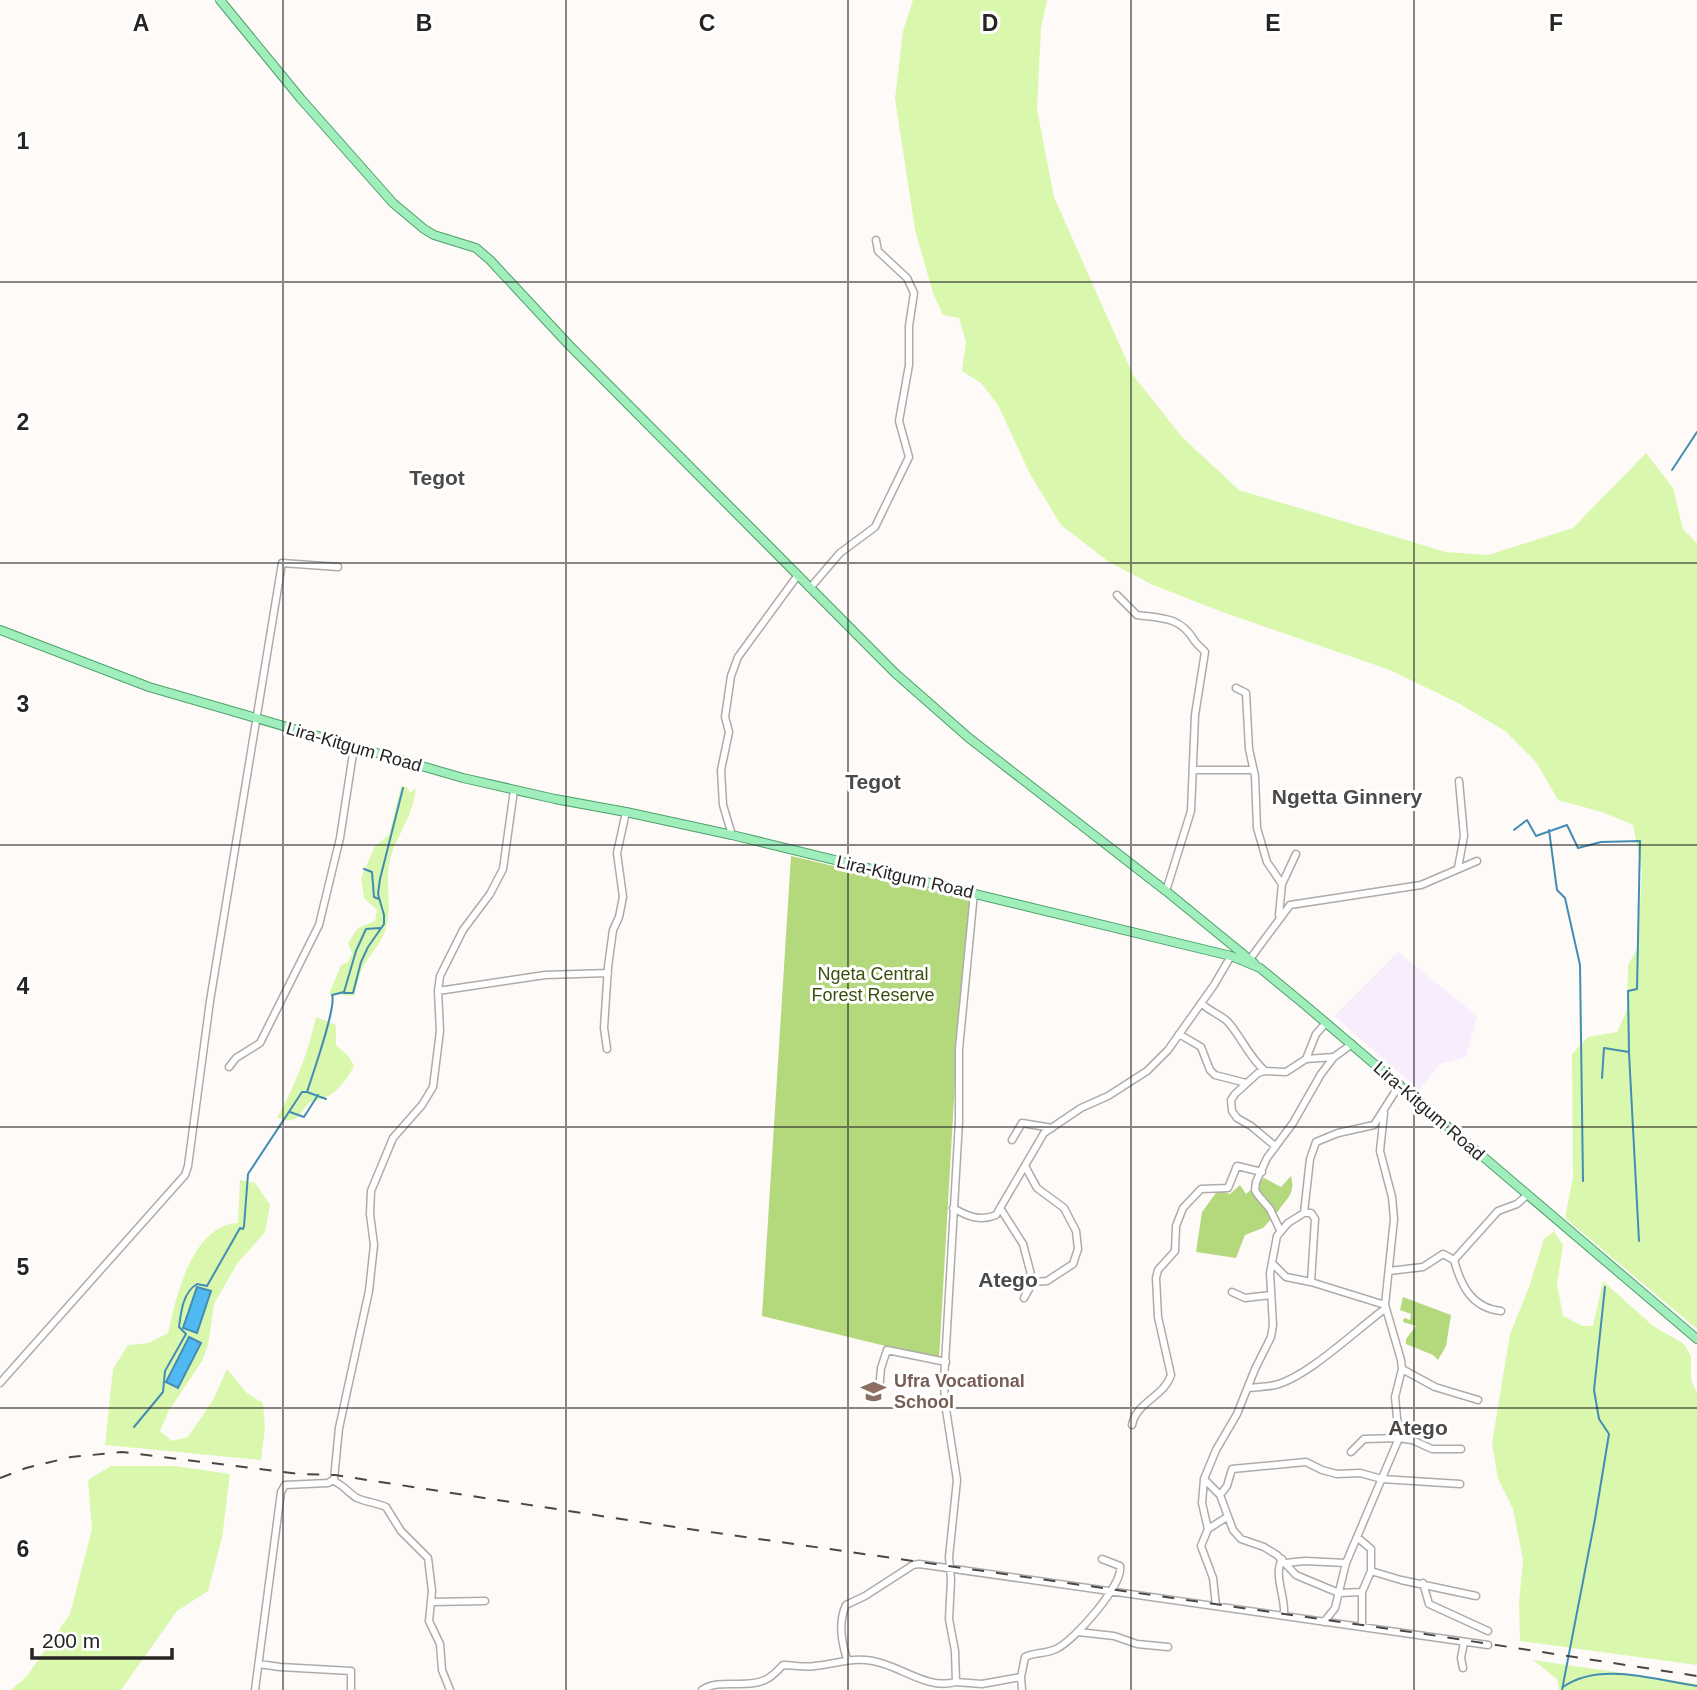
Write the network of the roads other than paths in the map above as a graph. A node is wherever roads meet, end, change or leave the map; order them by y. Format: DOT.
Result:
graph roads {
  1 [pos="220,0"];
  2 [pos="876,240"];
  3 [pos="338,567"];
  4 [pos="798,575"];
  5 [pos="810,588"];
  6 [pos="1117,595"];
  7 [pos="0,630"];
  8 [pos="1236,688"];
  9 [pos="255,719"];
  10 [pos="354,747"];
  11 [pos="1194,770"];
  12 [pos="1253,770"];
  13 [pos="1459,781"];
  14 [pos="514,790"];
  15 [pos="626,812"];
  16 [pos="732,835"];
  17 [pos="1296,853"];
  18 [pos="1476,861"];
  19 [pos="1458,868"];
  20 [pos="1283,884"];
  21 [pos="1166,891"];
  22 [pos="974,893"];
  23 [pos="1278,921"];
  24 [pos="1231,956"];
  25 [pos="1250,959"];
  26 [pos="1260,968"];
  27 [pos="608,973"];
  28 [pos="438,991"];
  29 [pos="1201,1003"];
  30 [pos="1325,1024"];
  31 [pos="1179,1034"];
  32 [pos="1352,1044"];
  33 [pos="607,1049"];
  34 [pos="1334,1058"];
  35 [pos="1306,1059"];
  36 [pos="229,1067"];
  37 [pos="1265,1071"];
  38 [pos="1246,1083"];
  39 [pos="1400,1084"];
  40 [pos="1384,1111"];
  41 [pos="1052,1128"];
  42 [pos="1012,1140"];
  43 [pos="1275,1146"];
  44 [pos="1025,1167"];
  45 [pos="1262,1172"];
  46 [pos="1526,1196"];
  47 [pos="953,1208"];
  48 [pos="1000,1208"];
  49 [pos="1304,1213"];
  50 [pos="1280,1230"];
  51 [pos="1454,1260"];
  52 [pos="1272,1263"];
  53 [pos="1390,1271"];
  54 [pos="1033,1282"];
  55 [pos="1311,1282"];
  56 [pos="1232,1292"];
  57 [pos="1271,1294"];
  58 [pos="1024,1298"];
  59 [pos="1385,1306"];
  60 [pos="1500,1311"];
  61 [pos="1697,1339"];
  62 [pos="946,1362"];
  63 [pos="1402,1369"];
  64 [pos="0,1383"];
  65 [pos="1248,1388"];
  66 [pos="879,1391"];
  67 [pos="1478,1400"];
  68 [pos="1132,1425"];
  69 [pos="1399,1438"];
  70 [pos="1461,1449"];
  71 [pos="1352,1452"];
  72 [pos="1204,1479"];
  73 [pos="1382,1479"];
  74 [pos="333,1481"];
  75 [pos="1460,1484"];
  76 [pos="1220,1495"];
  77 [pos="1227,1517"];
  78 [pos="1208,1529"];
  79 [pos="1357,1537"];
  80 [pos="1102,1559"];
  81 [pos="1284,1561"];
  82 [pos="1346,1563"];
  83 [pos="950,1568"];
  84 [pos="1371,1571"];
  85 [pos="1423,1583"];
  86 [pos="1112,1591"];
  87 [pos="1362,1592"];
  88 [pos="1339,1594"];
  89 [pos="1476,1596"];
  90 [pos="485,1601"];
  91 [pos="432,1602"];
  92 [pos="1216,1606"];
  93 [pos="1284,1616"];
  94 [pos="1324,1622"];
  95 [pos="1362,1627"];
  96 [pos="1488,1631"];
  97 [pos="1078,1632"];
  98 [pos="1464,1642"];
  99 [pos="1488,1645"];
  100 [pos="1168,1647"];
  101 [pos="847,1659"];
  102 [pos="260,1664"];
  103 [pos="1463,1668"];
  104 [pos="1021,1677"];
  105 [pos="920,1681"];
  106 [pos="956,1682"];
  107 [pos="255,1690"];
  108 [pos="351,1690"];
  109 [pos="450,1690"];
  110 [pos="702,1690"];
  111 [pos="920,1690"];
  112 [pos="1022,1690"];
  1 -- 4 [label="main road"];
  2 -- 5 [label="street"];
  3 -- 9 [label="street"];
  4 -- 5 [label="main road"];
  4 -- 16 [label="street"];
  5 -- 21 [label="main road"];
  6 -- 11 [label="street"];
  7 -- 9 [label="main road, Lira-Kitgum Road"];
  8 -- 12 [label="street"];
  9 -- 10 [label="main road, Lira-Kitgum Road"];
  9 -- 64 [label="street"];
  10 -- 14 [label="main road, Lira-Kitgum Road"];
  10 -- 36 [label="street"];
  11 -- 12 [label="street"];
  11 -- 21 [label="street"];
  12 -- 20 [label="street"];
  13 -- 19 [label="street"];
  14 -- 15 [label="main road, Lira-Kitgum Road"];
  14 -- 28 [label="street"];
  15 -- 16 [label="main road, Lira-Kitgum Road"];
  15 -- 27 [label="street"];
  16 -- 22 [label="main road, Lira-Kitgum Road"];
  17 -- 20 [label="street"];
  18 -- 19 [label="street"];
  19 -- 23 [label="street"];
  20 -- 23 [label="street"];
  21 -- 25 [label="main road"];
  22 -- 24 [label="main road, Lira-Kitgum Road"];
  22 -- 47 [label="street"];
  23 -- 25 [label="street"];
  24 -- 26 [label="main road, Lira-Kitgum Road"];
  24 -- 29 [label="street"];
  25 -- 26 [label="main road"];
  26 -- 30 [label="main road, Lira-Kitgum Road"];
  27 -- 28 [label="street"];
  27 -- 33 [label="street"];
  28 -- 74 [label="street"];
  29 -- 31 [label="street"];
  29 -- 37 [label="street"];
  30 -- 32 [label="main road, Lira-Kitgum Road"];
  30 -- 35 [label="street"];
  31 -- 38 [label="street"];
  31 -- 41 [label="street"];
  32 -- 34 [label="street"];
  32 -- 39 [label="main road, Lira-Kitgum Road"];
  34 -- 35 [label="street"];
  34 -- 43 [label="street"];
  35 -- 37 [label="street"];
  37 -- 38 [label="street"];
  38 -- 43 [label="street"];
  39 -- 40 [label="street"];
  39 -- 46 [label="main road, Lira-Kitgum Road"];
  40 -- 49 [label="street"];
  40 -- 53 [label="street"];
  41 -- 42 [label="street"];
  41 -- 44 [label="street"];
  43 -- 45 [label="street"];
  44 -- 48 [label="street"];
  44 -- 54 [label="street"];
  45 -- 50 [label="street"];
  45 -- 68 [label="street"];
  46 -- 51 [label="street"];
  46 -- 61 [label="main road, Lira-Kitgum Road"];
  47 -- 48 [label="street"];
  47 -- 62 [label="street"];
  48 -- 54 [label="street"];
  49 -- 50 [label="street"];
  49 -- 55 [label="street"];
  50 -- 52 [label="street"];
  51 -- 53 [label="street"];
  51 -- 60 [label="street"];
  52 -- 55 [label="street"];
  52 -- 57 [label="street"];
  53 -- 59 [label="street"];
  54 -- 58 [label="street"];
  55 -- 59 [label="street"];
  56 -- 57 [label="street"];
  57 -- 65 [label="street"];
  59 -- 63 [label="street"];
  59 -- 65 [label="street"];
  62 -- 66 [label="street"];
  62 -- 83 [label="street"];
  63 -- 67 [label="street"];
  63 -- 69 [label="street"];
  65 -- 72 [label="street"];
  69 -- 70 [label="street"];
  69 -- 71 [label="street"];
  69 -- 73 [label="street"];
  72 -- 76 [label="street"];
  72 -- 78 [label="street"];
  73 -- 75 [label="street"];
  73 -- 76 [label="street"];
  73 -- 79 [label="street"];
  74 -- 91 [label="street"];
  74 -- 102 [label="street"];
  76 -- 77 [label="street"];
  77 -- 78 [label="street"];
  77 -- 81 [label="street"];
  78 -- 92 [label="street"];
  79 -- 82 [label="street"];
  79 -- 84 [label="street"];
  80 -- 86 [label="street"];
  81 -- 82 [label="street"];
  81 -- 88 [label="street"];
  81 -- 93 [label="street"];
  82 -- 88 [label="street"];
  83 -- 86 [label="street"];
  83 -- 101 [label="street"];
  83 -- 106 [label="street"];
  84 -- 85 [label="street"];
  84 -- 87 [label="street"];
  85 -- 89 [label="street"];
  85 -- 96 [label="street"];
  86 -- 92 [label="street"];
  86 -- 97 [label="street"];
  87 -- 88 [label="street"];
  87 -- 95 [label="street"];
  88 -- 94 [label="street"];
  90 -- 91 [label="street"];
  91 -- 109 [label="street"];
  92 -- 93 [label="street"];
  93 -- 94 [label="street"];
  94 -- 95 [label="street"];
  95 -- 98 [label="street"];
  97 -- 100 [label="street"];
  97 -- 104 [label="street"];
  98 -- 99 [label="street"];
  98 -- 103 [label="street"];
  101 -- 105 [label="street"];
  101 -- 110 [label="street"];
  102 -- 107 [label="street"];
  102 -- 108 [label="street"];
  104 -- 106 [label="street"];
  104 -- 112 [label="street"];
  105 -- 106 [label="street"];
  105 -- 111 [label="street"];
}
